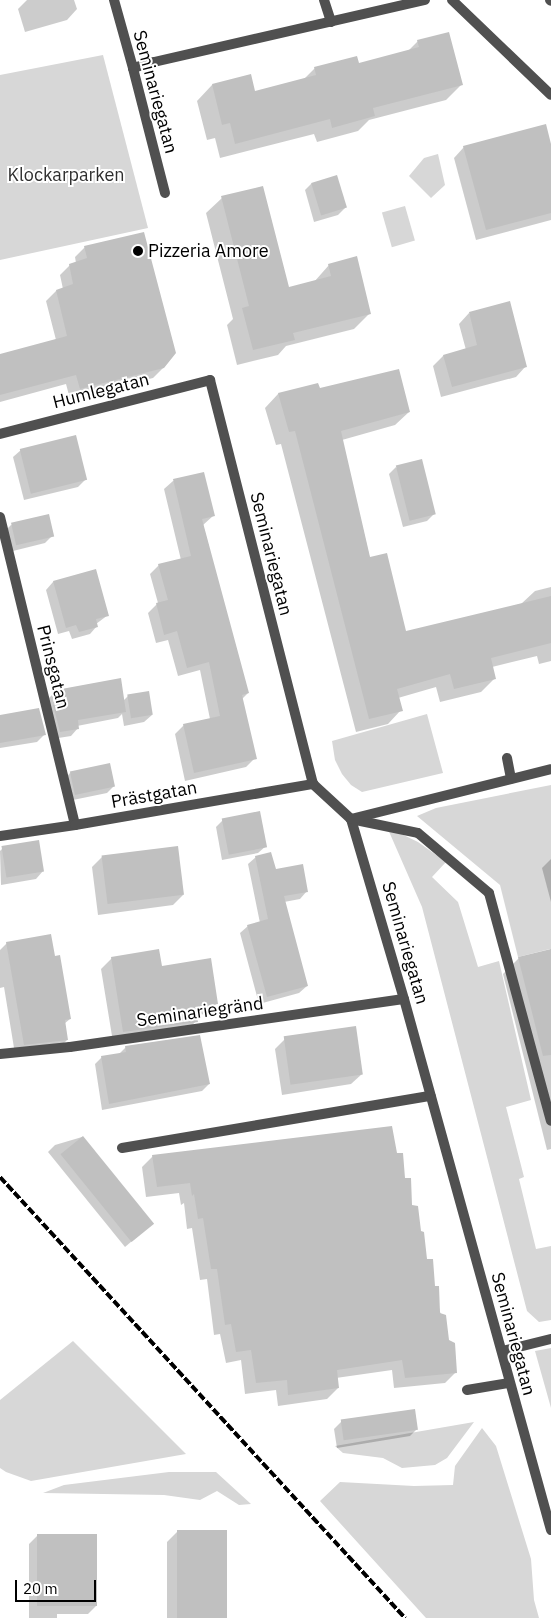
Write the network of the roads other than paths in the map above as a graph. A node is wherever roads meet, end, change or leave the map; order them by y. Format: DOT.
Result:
graph roads {
  1 [pos="114,0"];
  2 [pos="324,0"];
  3 [pos="425,0"];
  4 [pos="452,0"];
  5 [pos="331,22"];
  6 [pos="133,68"];
  7 [pos="551,94"];
  8 [pos="164,193"];
  9 [pos="210,380"];
  10 [pos="0,434"];
  11 [pos="0,517"];
  12 [pos="507,758"];
  13 [pos="551,769"];
  14 [pos="511,779"];
  15 [pos="312,784"];
  16 [pos="351,819"];
  17 [pos="75,825"];
  18 [pos="0,836"];
  19 [pos="404,999"];
  20 [pos="0,1054"];
  21 [pos="431,1096"];
  22 [pos="551,1121"];
  23 [pos="122,1148"];
  24 [pos="551,1339"];
  25 [pos="502,1351"];
  26 [pos="509,1383"];
  27 [pos="467,1390"];
  28 [pos="551,1530"];
  1 -- 6 [label="street, Seminariegatan"];
  2 -- 5 [label="street"];
  3 -- 5 [label="street"];
  4 -- 7 [label="street"];
  5 -- 6 [label="street"];
  6 -- 8 [label="street, Seminariegatan"];
  9 -- 10 [label="street, Humlegatan"];
  9 -- 15 [label="street, Seminariegatan"];
  11 -- 17 [label="street, Prinsgatan"];
  12 -- 14 [label="street"];
  13 -- 14 [label="street"];
  14 -- 16 [label="street"];
  15 -- 16 [label="street"];
  15 -- 17 [label="street, Prästgatan"];
  16 -- 19 [label="street, Seminariegatan"];
  16 -- 22 [label="street"];
  17 -- 18 [label="street, Prästgatan"];
  19 -- 20 [label="street, Seminariegränd"];
  19 -- 21 [label="street, Seminariegatan"];
  21 -- 23 [label="street"];
  21 -- 25 [label="street, Seminariegatan"];
  24 -- 25 [label="street"];
  25 -- 26 [label="street, Seminariegatan"];
  26 -- 27 [label="street"];
  26 -- 28 [label="street, Seminariegatan"];
}
